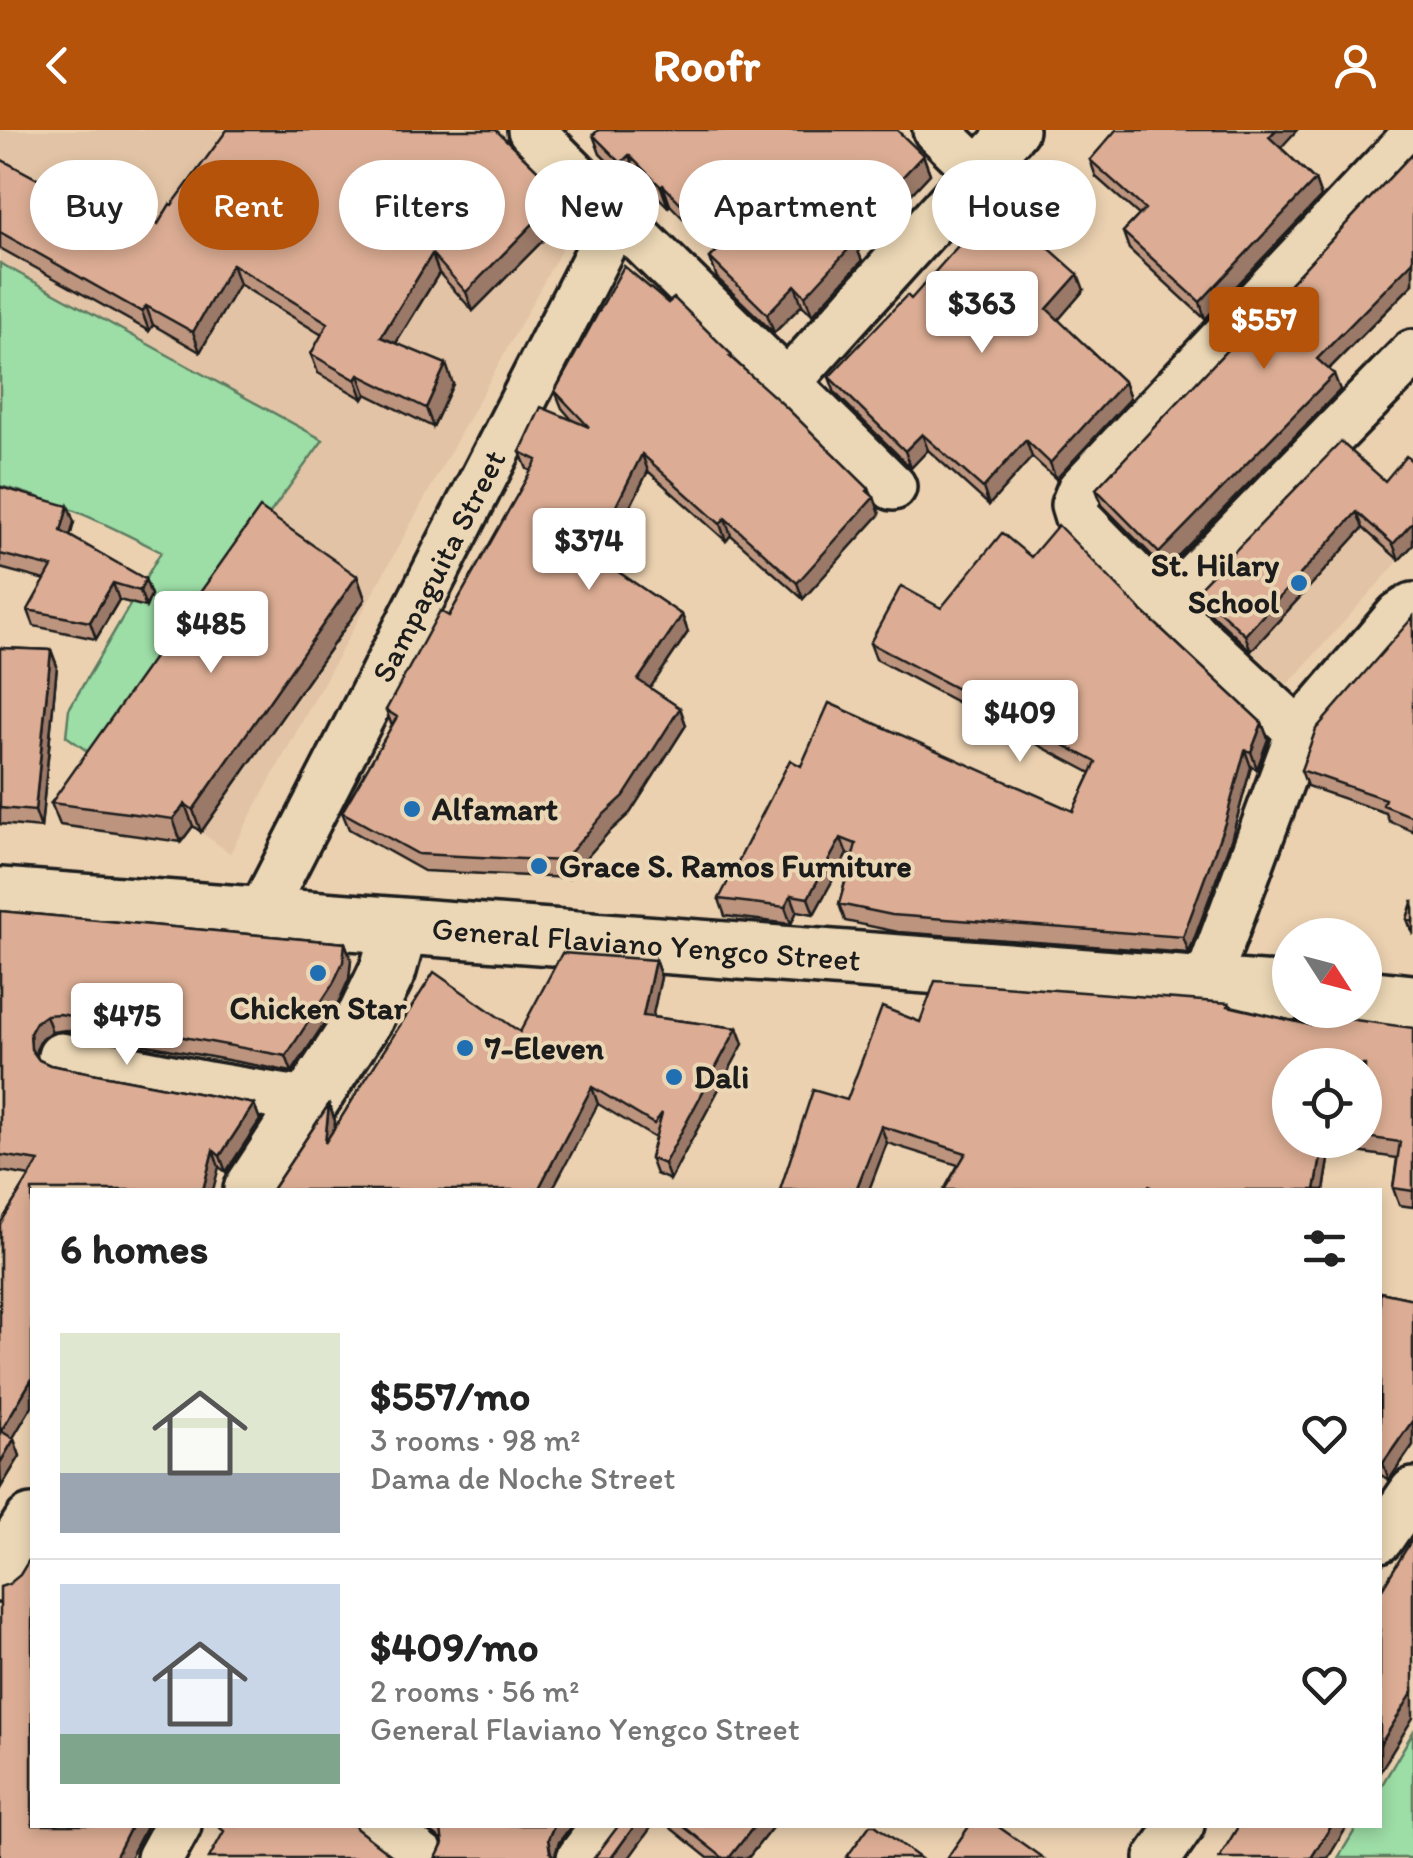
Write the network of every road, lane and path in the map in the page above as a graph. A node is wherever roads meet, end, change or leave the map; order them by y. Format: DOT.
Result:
graph roads {
  1 [pos="530,130"];
  2 [pos="936,130"];
  3 [pos="1015,130"];
  4 [pos="1413,137"];
  5 [pos="559,160"];
  6 [pos="967,160"];
  7 [pos="988,160"];
  8 [pos="932,222"];
  9 [pos="600,250"];
  10 [pos="650,250"];
  11 [pos="1413,353"];
  12 [pos="788,382"];
  13 [pos="893,486"];
  14 [pos="1413,606"];
  15 [pos="1166,607"];
  16 [pos="1299,732"];
  17 [pos="0,896"];
  18 [pos="260,915"];
  19 [pos="400,927"];
  20 [pos="1206,984"];
  21 [pos="1272,990"];
  22 [pos="1382,1000"];
  23 [pos="1413,1003"];
  24 [pos="61,1056"];
  25 [pos="311,1102"];
  26 [pos="253,1188"];
  27 [pos="1413,1492"];
  28 [pos="1382,1536"];
  29 [pos="176,1828"];
  30 [pos="383,1828"];
  31 [pos="603,1828"];
  32 [pos="1179,1828"];
  33 [pos="160,1858"];
  34 [pos="423,1858"];
  35 [pos="580,1858"];
  36 [pos="1158,1858"];
  1 -- 5 [label="street"];
  2 -- 6 [label="street"];
  3 -- 7 [label="street"];
  4 -- 15 [label="street"];
  8 -- 12 [label="street"];
  9 -- 18 [label="street, Sampaguita Street"];
  10 -- 12 [label="street"];
  11 -- 15 [label="street"];
  12 -- 13 [label="street"];
  14 -- 16 [label="street"];
  15 -- 16 [label="street"];
  16 -- 20 [label="street"];
  17 -- 18 [label="main road, General Flaviano Yengco Street"];
  18 -- 19 [label="main road, General Flaviano Yengco Street"];
  19 -- 20 [label="main road, General Flaviano Yengco Street"];
  19 -- 25 [label="main road"];
  20 -- 21 [label="main road, General Flaviano Yengco Street"];
  22 -- 23 [label="main road"];
  24 -- 25 [label="street"];
  25 -- 26 [label="main road"];
  27 -- 28 [label="street"];
  29 -- 33 [label="street"];
  30 -- 34 [label="street"];
  31 -- 35 [label="street"];
  32 -- 36 [label="street"];
}
